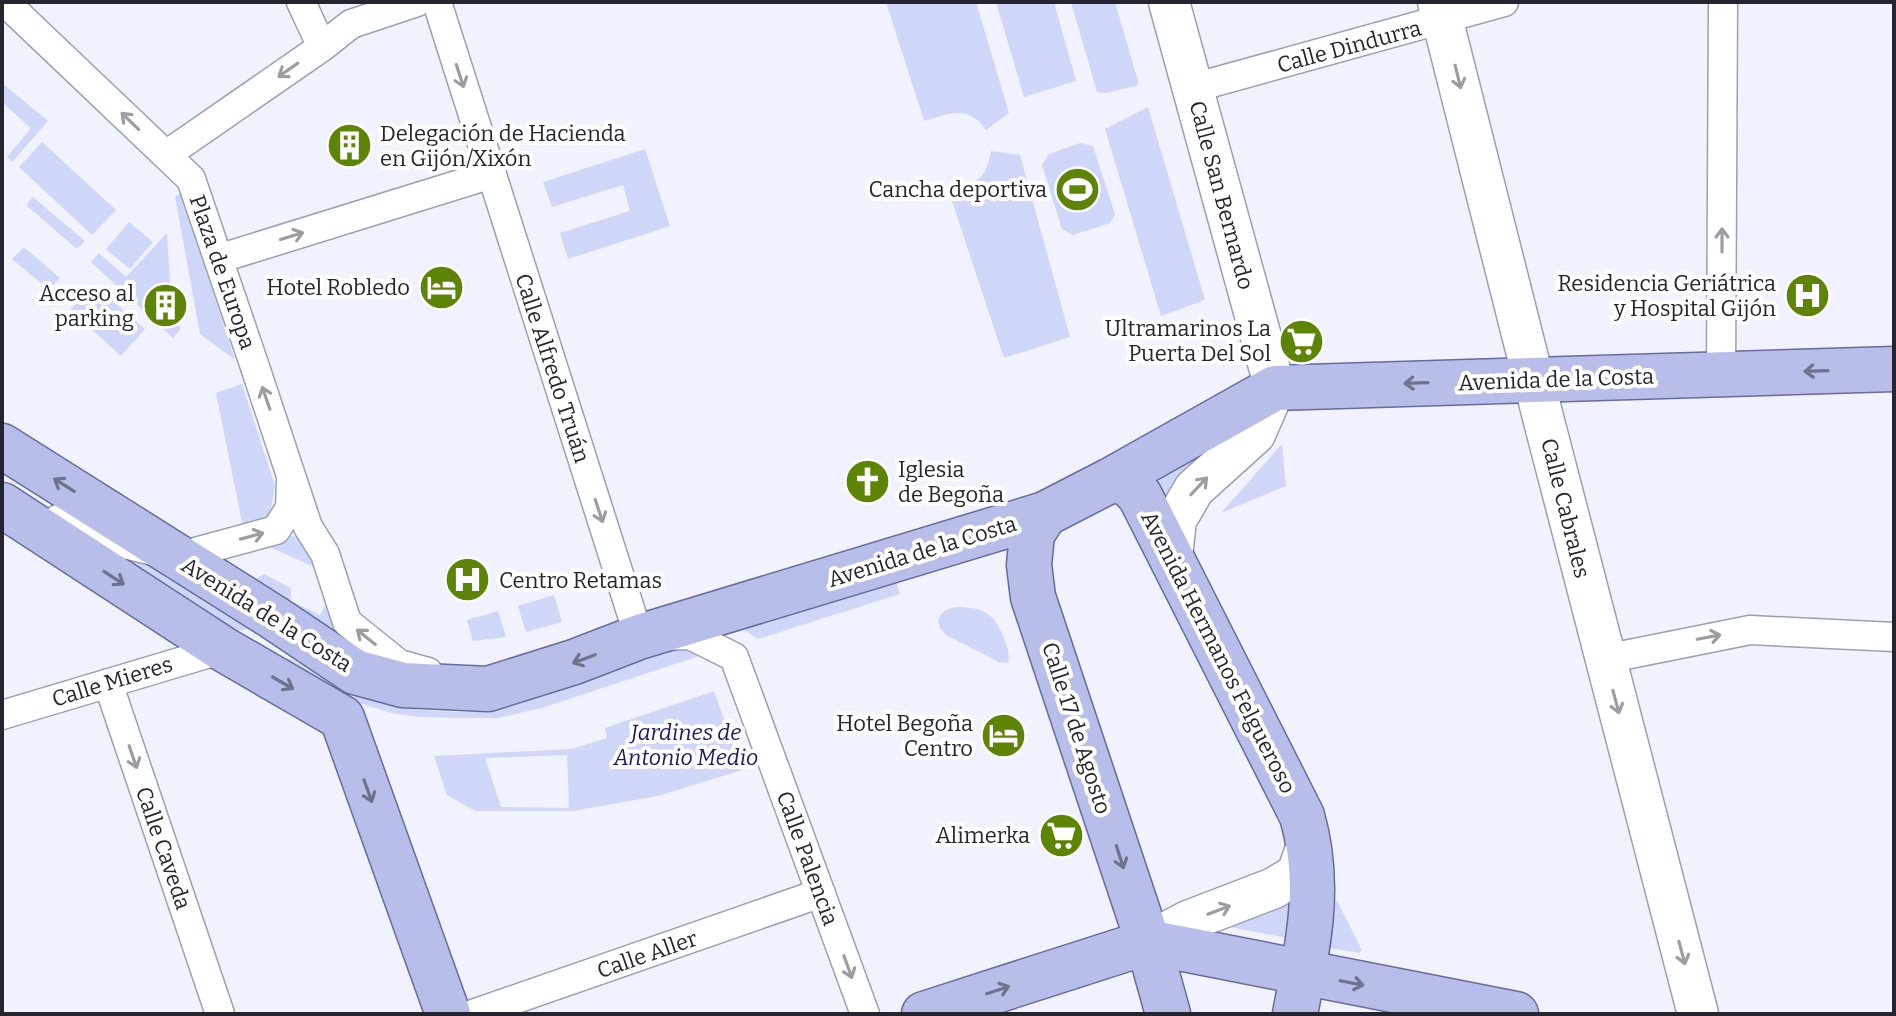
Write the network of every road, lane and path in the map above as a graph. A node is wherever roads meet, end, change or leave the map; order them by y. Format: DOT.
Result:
graph roads {
  1 [pos="5,2"];
  2 [pos="301,2"];
  3 [pos="417,2"];
  4 [pos="437,2"];
  5 [pos="1169,2"];
  6 [pos="1504,2"];
  7 [pos="1723,2"];
  8 [pos="1441,11"];
  9 [pos="322,47"];
  10 [pos="1193,88"];
  11 [pos="166,155"];
  12 [pos="492,174"];
  13 [pos="218,259"];
  14 [pos="1894,369"];
  15 [pos="1721,374"];
  16 [pos="1535,380"];
  17 [pos="1275,388"];
  18 [pos="2,446"];
  19 [pos="291,472"];
  20 [pos="1111,480"];
  21 [pos="6,507"];
  22 [pos="1045,514"];
  23 [pos="1172,556"];
  24 [pos="177,557"];
  25 [pos="639,637"];
  26 [pos="1894,637"];
  27 [pos="223,649"];
  28 [pos="1605,659"];
  29 [pos="355,672"];
  30 [pos="108,683"];
  31 [pos="488,689"];
  32 [pos="2,715"];
  33 [pos="1309,840"];
  34 [pos="821,893"];
  35 [pos="1148,942"];
  36 [pos="1300,994"];
  37 [pos="1405,1003"];
  38 [pos="220,1014"];
  39 [pos="448,1014"];
  40 [pos="473,1014"];
  41 [pos="865,1014"];
  42 [pos="924,1014"];
  43 [pos="1168,1014"];
  44 [pos="1516,1014"];
  45 [pos="1698,1014"];
  11 -- 1 [label="street, Plaza de Europa, one-way"];
  2 -- 9 [label="street"];
  3 -- 9 [label="street"];
  4 -- 12 [label="street, Calle Alfredo Truán, one-way"];
  5 -- 10 [label="street, Calle San Bernardo"];
  6 -- 8 [label="street, Calle Dindurra"];
  15 -- 7 [label="street, one-way"];
  8 -- 10 [label="street, Calle Dindurra"];
  8 -- 16 [label="street, Calle Cabrales, one-way"];
  9 -- 11 [label="street, one-way"];
  10 -- 17 [label="street, Calle San Bernardo"];
  11 -- 13 [label="street, Plaza de Europa"];
  13 -- 12 [label="street, one-way"];
  12 -- 25 [label="street, Calle Alfredo Truán, one-way"];
  19 -- 13 [label="street, Plaza de Europa, one-way"];
  14 -- 15 [label="main road, Avenida de la Costa, one-way"];
  15 -- 16 [label="main road, Avenida de la Costa"];
  16 -- 17 [label="main road, Avenida de la Costa, one-way"];
  16 -- 28 [label="street, Calle Cabrales"];
  17 -- 20 [label="main road, Avenida de la Costa"];
  23 -- 17 [label="street, one-way"];
  24 -- 18 [label="main road, Avenida de la Costa, one-way"];
  24 -- 19 [label="street, Plaza de Europa, one-way"];
  31 -- 19 [label="street, Plaza de Europa, one-way"];
  20 -- 22 [label="main road, Avenida de la Costa"];
  20 -- 23 [label="main road, Avenida Hermanos Felgueroso"];
  21 -- 24 [label="street, Plaza de Europa"];
  21 -- 27 [label="main road, one-way"];
  22 -- 25 [label="main road, Avenida de la Costa"];
  22 -- 35 [label="main road, Calle 17 de Agosto, one-way"];
  23 -- 33 [label="main road, Avenida Hermanos Felgueroso"];
  24 -- 29 [label="main road, Avenida de la Costa"];
  25 -- 31 [label="main road, Avenida de la Costa, one-way"];
  25 -- 34 [label="street, Calle Palencia"];
  28 -- 26 [label="street, one-way"];
  27 -- 29 [label="main road"];
  27 -- 30 [label="street, Calle Mieres"];
  27 -- 39 [label="main road, one-way"];
  28 -- 45 [label="street, Calle Cabrales, one-way"];
  29 -- 31 [label="main road, Avenida de la Costa"];
  30 -- 32 [label="street, Calle Mieres"];
  30 -- 38 [label="street, Calle Caveda, one-way"];
  35 -- 33 [label="street, one-way"];
  33 -- 36 [label="main road, Avenida Hermanos Felgueroso"];
  34 -- 40 [label="street, Calle Aller"];
  34 -- 41 [label="street, Calle Palencia, one-way"];
  35 -- 36 [label="main road"];
  42 -- 35 [label="main road, one-way"];
  35 -- 43 [label="main road, Calle 17 de Agosto"];
  36 -- 37 [label="main road, one-way"];
  37 -- 44 [label="main road"];
}
